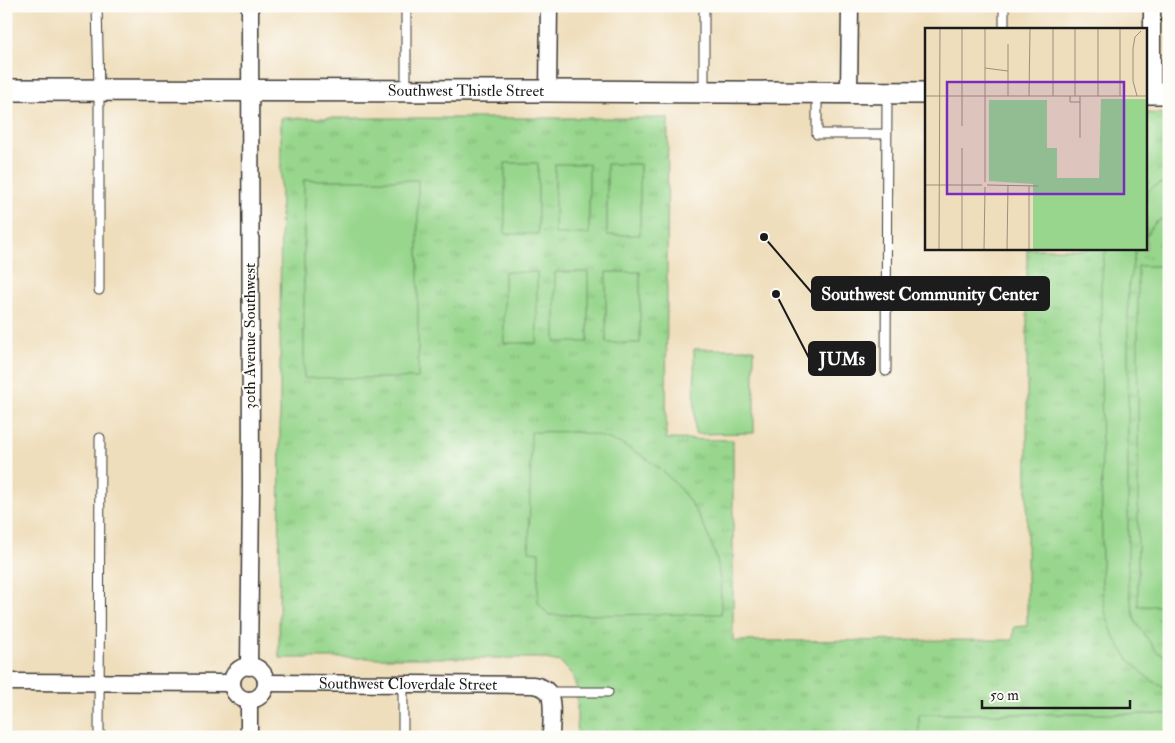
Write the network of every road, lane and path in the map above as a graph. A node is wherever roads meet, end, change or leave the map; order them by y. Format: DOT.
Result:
graph roads {
  1 [pos="97,6"];
  2 [pos="250,6"];
  3 [pos="406,6"];
  4 [pos="549,6"];
  5 [pos="704,6"];
  6 [pos="850,6"];
  7 [pos="1004,6"];
  8 [pos="1152,6"];
  9 [pos="1004,28"];
  10 [pos="6,90"];
  11 [pos="99,91"];
  12 [pos="251,91"];
  13 [pos="406,91"];
  14 [pos="548,91"];
  15 [pos="704,92"];
  16 [pos="817,92"];
  17 [pos="849,92"];
  18 [pos="887,92"];
  19 [pos="925,92"];
  20 [pos="1156,93"];
  21 [pos="887,134"];
  22 [pos="99,290"];
  23 [pos="886,371"];
  24 [pos="100,438"];
  25 [pos="250,666"];
  26 [pos="6,682"];
  27 [pos="99,683"];
  28 [pos="232,683"];
  29 [pos="266,683"];
  30 [pos="403,684"];
  31 [pos="548,692"];
  32 [pos="608,692"];
  33 [pos="249,700"];
  34 [pos="99,737"];
  35 [pos="249,737"];
  36 [pos="403,737"];
  37 [pos="551,737"];
  1 -- 11 [label="lane"];
  2 -- 12 [label="street, 30th Avenue Southwest"];
  3 -- 13 [label="lane"];
  4 -- 14 [label="street"];
  5 -- 15 [label="lane"];
  6 -- 17 [label="street"];
  7 -- 9 [label="lane"];
  8 -- 20 [label="street"];
  10 -- 11 [label="street, Southwest Thistle Street"];
  11 -- 12 [label="street, Southwest Thistle Street"];
  11 -- 22 [label="lane"];
  12 -- 13 [label="street, Southwest Thistle Street"];
  12 -- 25 [label="street, 30th Avenue Southwest"];
  13 -- 14 [label="street, Southwest Thistle Street"];
  14 -- 15 [label="street, Southwest Thistle Street"];
  15 -- 16 [label="street, Southwest Thistle Street"];
  16 -- 17 [label="street, Southwest Thistle Street"];
  16 -- 21 [label="lane"];
  17 -- 18 [label="street, Southwest Thistle Street"];
  18 -- 19 [label="street, Southwest Thistle Street"];
  18 -- 21 [label="lane"];
  21 -- 23 [label="lane"];
  24 -- 27 [label="lane"];
  25 -- 28 [label="street"];
  25 -- 29 [label="street"];
  26 -- 27 [label="street"];
  27 -- 28 [label="street"];
  27 -- 34 [label="lane"];
  28 -- 33 [label="street"];
  29 -- 30 [label="street, Southwest Cloverdale Street"];
  29 -- 33 [label="street"];
  30 -- 31 [label="street, Southwest Cloverdale Street"];
  30 -- 36 [label="lane"];
  31 -- 32 [label="lane"];
  31 -- 37 [label="street"];
  33 -- 35 [label="street"];
}
